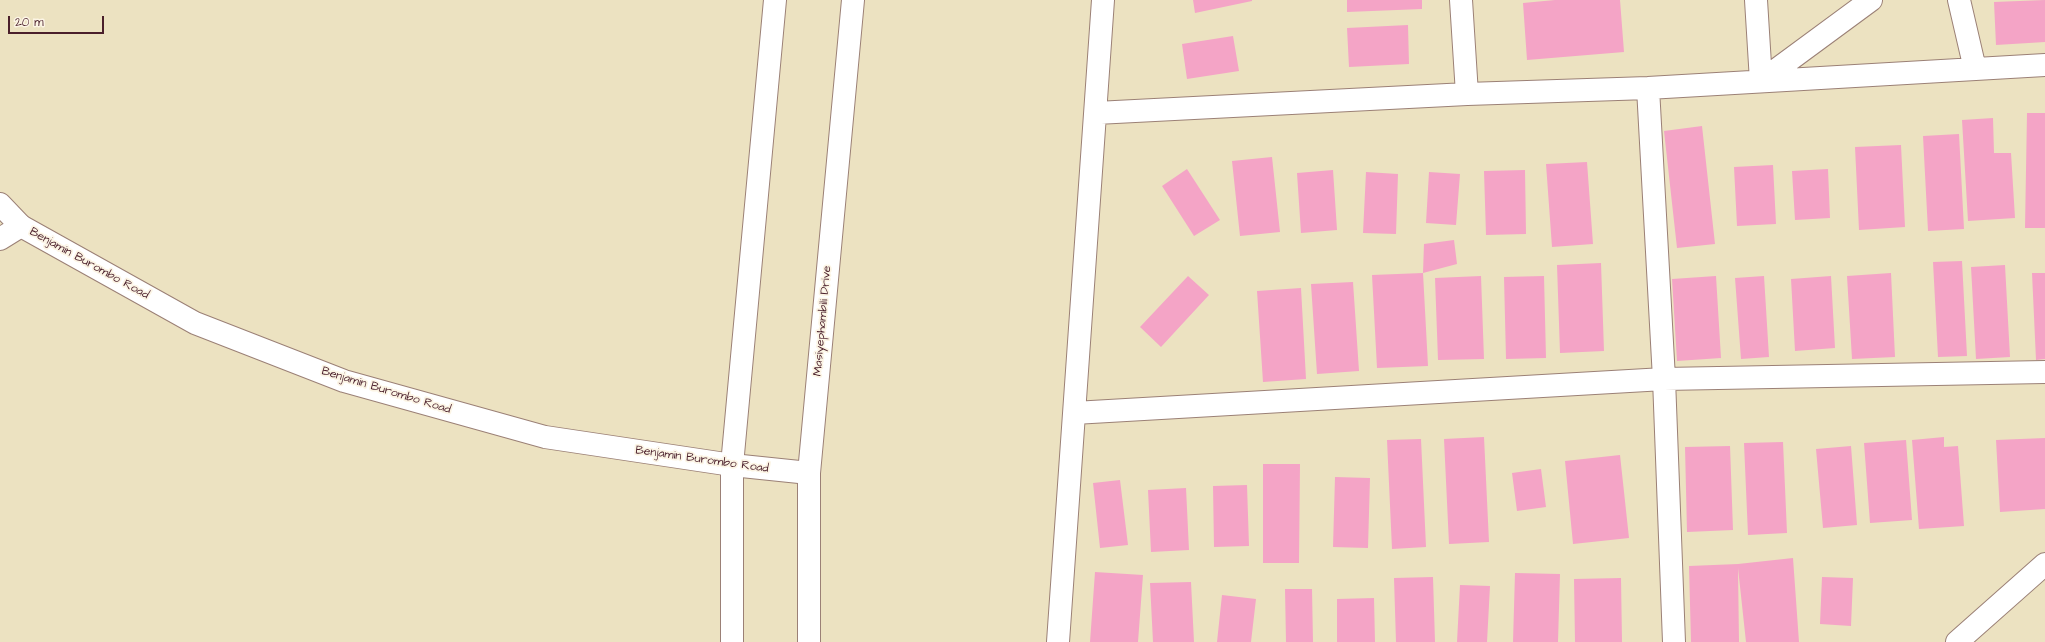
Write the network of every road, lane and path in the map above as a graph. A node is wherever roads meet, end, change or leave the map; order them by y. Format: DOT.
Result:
graph roads {
  1 [pos="774,0"];
  2 [pos="853,0"];
  3 [pos="1104,0"];
  4 [pos="1461,0"];
  5 [pos="1756,0"];
  6 [pos="1872,0"];
  7 [pos="1959,0"];
  8 [pos="2045,65"];
  9 [pos="1975,69"];
  10 [pos="1761,81"];
  11 [pos="1648,88"];
  12 [pos="1467,94"];
  13 [pos="1096,112"];
  14 [pos="0,204"];
  15 [pos="21,226"];
  16 [pos="0,239"];
  17 [pos="2045,372"];
  18 [pos="1664,379"];
  19 [pos="1074,413"];
  20 [pos="732,465"];
  21 [pos="809,473"];
  22 [pos="2045,564"];
  23 [pos="732,642"];
  24 [pos="809,642"];
  25 [pos="1058,642"];
  26 [pos="1674,642"];
  27 [pos="1957,642"];
  1 -- 20 [label="street"];
  2 -- 21 [label="street, Masiyephambili Drive"];
  3 -- 13 [label="street"];
  4 -- 12 [label="street"];
  5 -- 10 [label="street"];
  6 -- 10 [label="street"];
  7 -- 9 [label="street"];
  8 -- 9 [label="street"];
  9 -- 10 [label="street"];
  10 -- 11 [label="street"];
  11 -- 12 [label="street"];
  11 -- 18 [label="street"];
  12 -- 13 [label="street"];
  13 -- 19 [label="street"];
  14 -- 15 [label="street, Benjamin Burombo Road"];
  15 -- 16 [label="street"];
  15 -- 20 [label="street, Benjamin Burombo Road"];
  17 -- 18 [label="street"];
  18 -- 19 [label="street"];
  18 -- 26 [label="street"];
  19 -- 25 [label="street"];
  20 -- 21 [label="street, Benjamin Burombo Road"];
  20 -- 23 [label="street"];
  21 -- 24 [label="street, Masiyephambili Drive"];
  22 -- 27 [label="street"];
}
